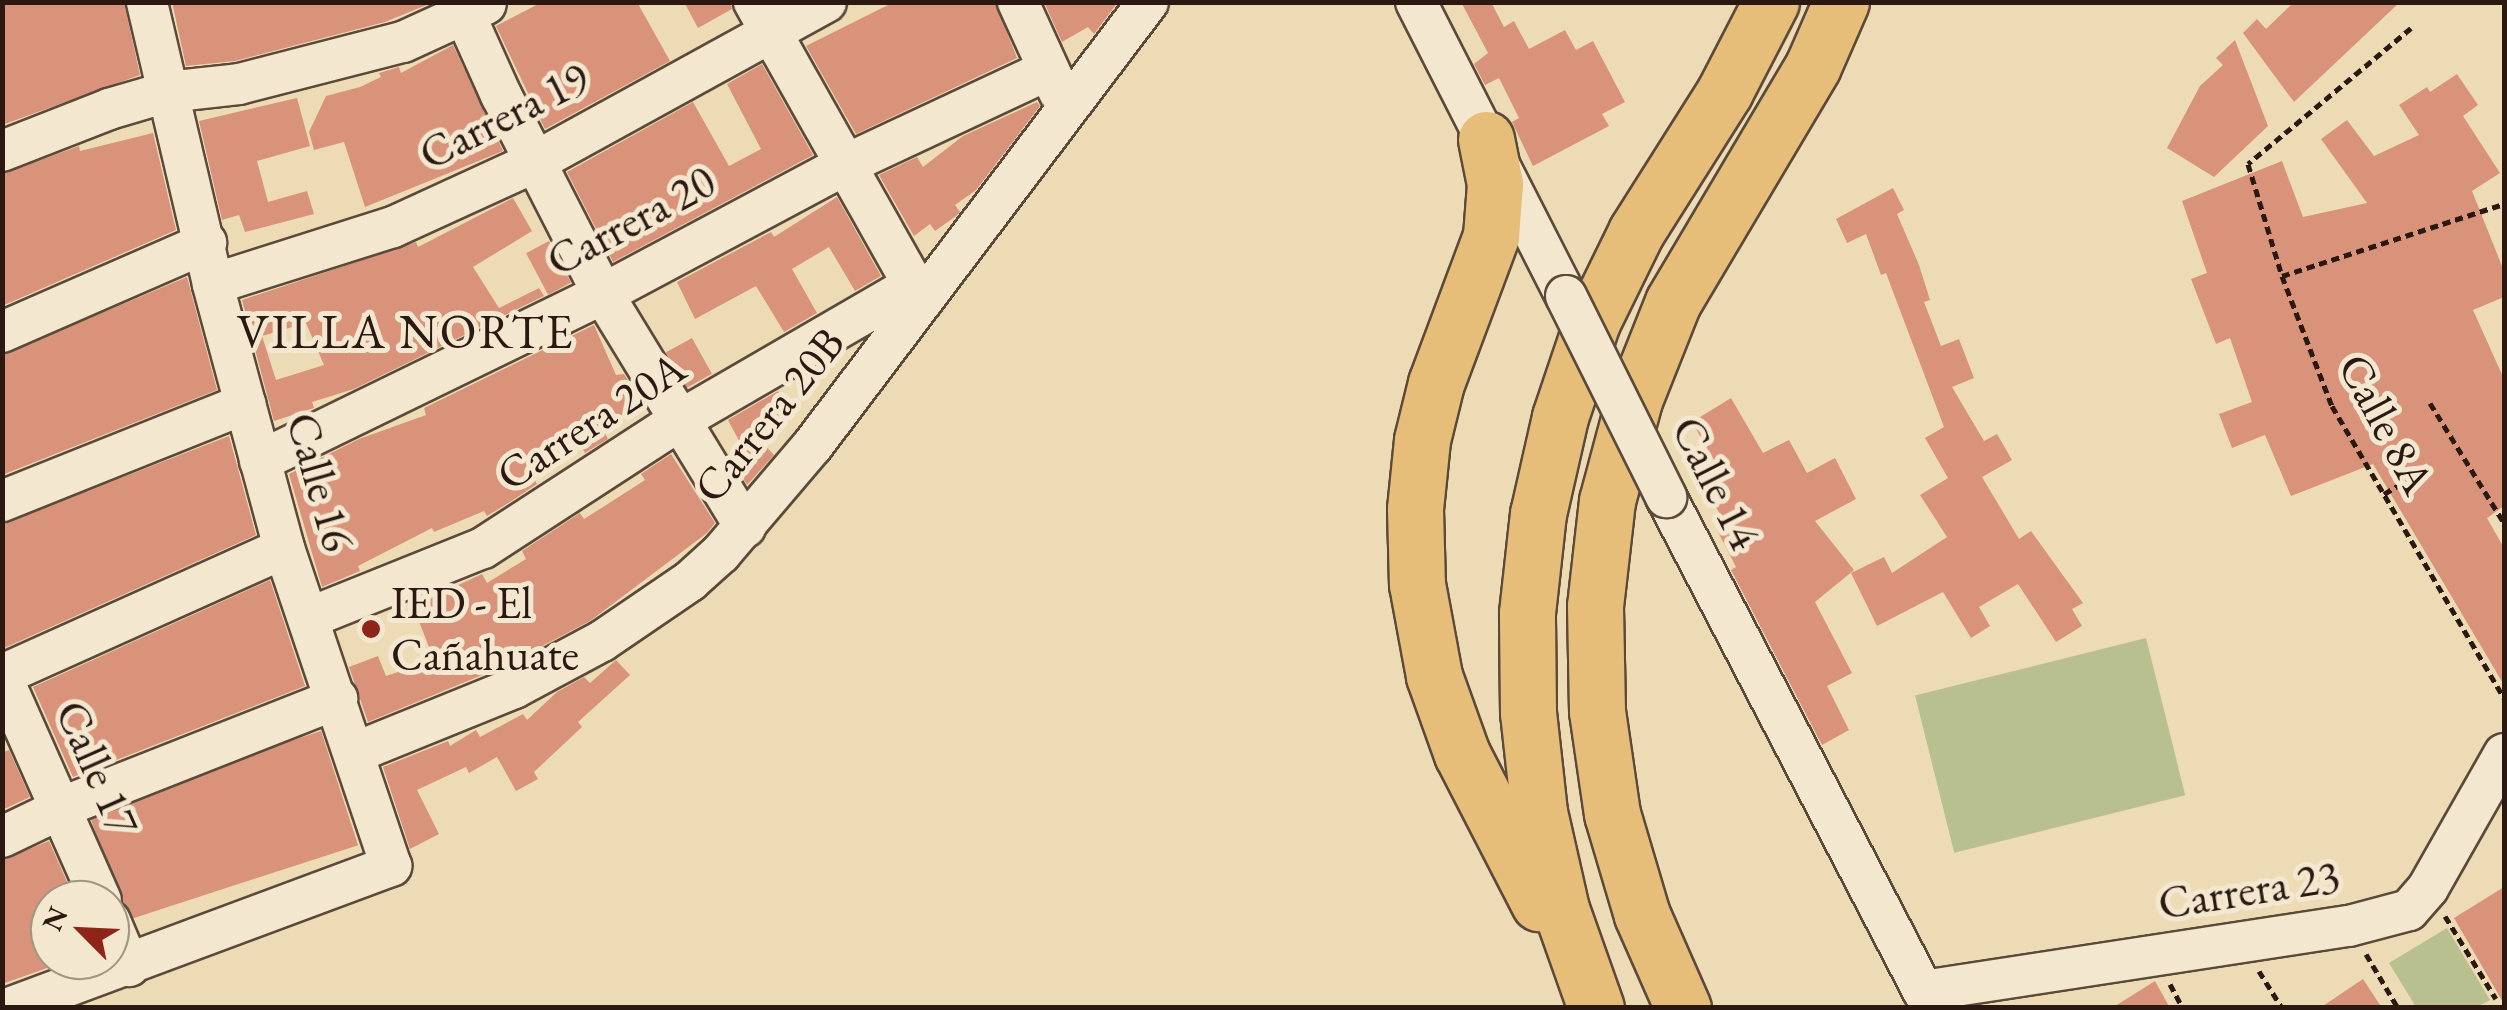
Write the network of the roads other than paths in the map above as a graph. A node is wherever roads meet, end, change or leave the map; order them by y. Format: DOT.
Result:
graph roads {
  1 [pos="148,2"];
  2 [pos="826,2"];
  3 [pos="1018,2"];
  4 [pos="1148,2"];
  5 [pos="1416,2"];
  6 [pos="1771,2"];
  7 [pos="1842,2"];
  8 [pos="478,9"];
  9 [pos="762,17"];
  10 [pos="1048,70"];
  11 [pos="166,92"];
  12 [pos="1067,109"];
  13 [pos="1486,139"];
  14 [pos="2,151"];
  15 [pos="535,162"];
  16 [pos="846,164"];
  17 [pos="206,243"];
  18 [pos="212,284"];
  19 [pos="918,293"];
  20 [pos="603,294"];
  21 [pos="2,332"];
  22 [pos="245,404"];
  23 [pos="677,422"];
  24 [pos="260,461"];
  25 [pos="2,501"];
  26 [pos="745,528"];
  27 [pos="284,548"];
  28 [pos="311,617"];
  29 [pos="2,676"];
  30 [pos="337,698"];
  31 [pos="354,754"];
  32 [pos="2504,754"];
  33 [pos="61,809"];
  34 [pos="2,836"];
  35 [pos="92,880"];
  36 [pos="130,966"];
  37 [pos="89,980"];
  38 [pos="1927,999"];
  39 [pos="9,1008"];
  40 [pos="1595,1008"];
  41 [pos="1683,1008"];
  1 -- 11 [label="street, Calle 16"];
  2 -- 9 [label="street, Carrera 19"];
  3 -- 10 [label="street"];
  4 -- 12 [label="street, Carrera 20B"];
  5 -- 13 [label="street, Calle 14"];
  6 -- 40 [label="highway"];
  7 -- 41 [label="highway"];
  8 -- 11 [label="street"];
  8 -- 15 [label="street"];
  9 -- 15 [label="street, Carrera 19"];
  9 -- 16 [label="street"];
  10 -- 12 [label="street"];
  10 -- 16 [label="street, Carrera 20"];
  11 -- 14 [label="street"];
  11 -- 17 [label="street, Calle 16"];
  12 -- 19 [label="street, Carrera 20B"];
  13 -- 38 [label="street, Calle 14, bridge"];
  13 -- 40 [label="highway"];
  15 -- 18 [label="street, Carrera 19"];
  15 -- 20 [label="street"];
  16 -- 19 [label="street"];
  16 -- 20 [label="street, Carrera 20"];
  17 -- 18 [label="street, Calle 16"];
  17 -- 21 [label="street"];
  18 -- 22 [label="street, Calle 16"];
  19 -- 23 [label="street, Carrera 20A"];
  19 -- 26 [label="street, Carrera 20B"];
  20 -- 23 [label="street"];
  20 -- 24 [label="street, Carrera 20"];
  22 -- 24 [label="street, Calle 16"];
  22 -- 25 [label="street"];
  23 -- 26 [label="street"];
  23 -- 28 [label="street, Carrera 20A"];
  24 -- 27 [label="street, Calle 16"];
  26 -- 31 [label="street, Carrera 20B"];
  27 -- 28 [label="street, Calle 16"];
  27 -- 29 [label="street"];
  28 -- 30 [label="street, Calle 16"];
  29 -- 33 [label="street, Calle 17"];
  30 -- 31 [label="street, Calle 16"];
  30 -- 33 [label="street"];
  31 -- 36 [label="street, Calle 16"];
  32 -- 38 [label="street, Carrera 23"];
  33 -- 34 [label="street"];
  33 -- 35 [label="street, Calle 17"];
  37 -- 39 [label="street"];
}
